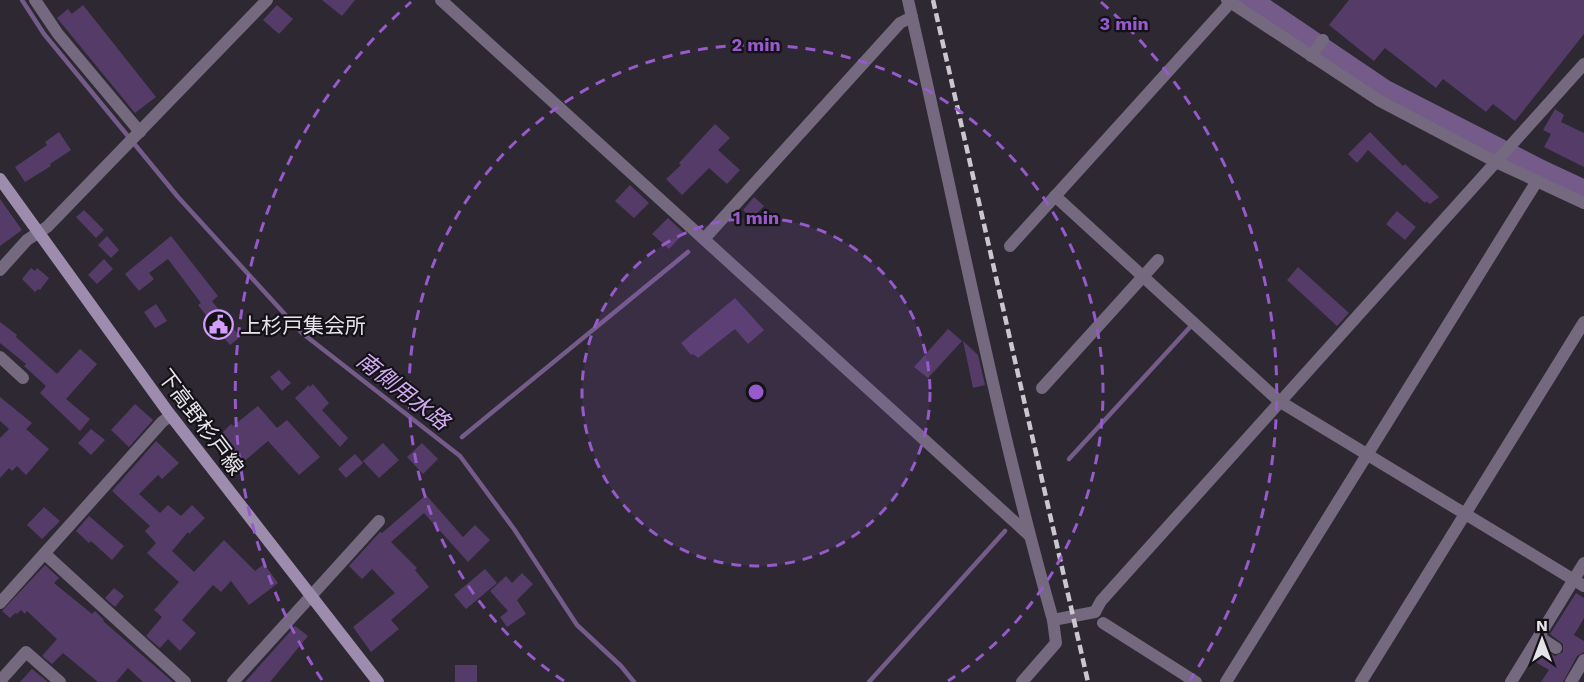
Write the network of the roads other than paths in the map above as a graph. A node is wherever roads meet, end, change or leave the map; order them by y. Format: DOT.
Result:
graph roads {
  1 [pos="35,0"];
  2 [pos="267,0"];
  3 [pos="441,0"];
  4 [pos="908,0"];
  5 [pos="1228,1"];
  6 [pos="912,17"];
  7 [pos="1323,39"];
  8 [pos="1311,56"];
  9 [pos="1584,64"];
  10 [pos="140,132"];
  11 [pos="1496,162"];
  12 [pos="0,179"];
  13 [pos="1537,181"];
  14 [pos="1055,196"];
  15 [pos="1584,203"];
  16 [pos="40,233"];
  17 [pos="704,239"];
  18 [pos="1010,246"];
  19 [pos="1158,260"];
  20 [pos="0,270"];
  21 [pos="1143,276"];
  22 [pos="1584,321"];
  23 [pos="0,357"];
  24 [pos="23,378"];
  25 [pos="1042,388"];
  26 [pos="1279,401"];
  27 [pos="170,416"];
  28 [pos="1368,453"];
  29 [pos="1465,513"];
  30 [pos="379,521"];
  31 [pos="1029,535"];
  32 [pos="45,554"];
  33 [pos="1584,563"];
  34 [pos="1579,583"];
  35 [pos="311,596"];
  36 [pos="0,603"];
  37 [pos="1095,612"];
  38 [pos="1053,620"];
  39 [pos="1539,637"];
  40 [pos="1556,648"];
  41 [pos="1584,660"];
  42 [pos="0,681"];
  43 [pos="60,682"];
  44 [pos="185,682"];
  45 [pos="233,682"];
  46 [pos="378,682"];
  47 [pos="1022,682"];
  48 [pos="1196,682"];
  49 [pos="1226,682"];
  50 [pos="1361,682"];
  51 [pos="1511,682"];
  52 [pos="1571,682"];
  1 -- 10 [label="street"];
  2 -- 10 [label="street"];
  3 -- 17 [label="street"];
  4 -- 6 [label="street"];
  5 -- 8 [label="street"];
  5 -- 14 [label="street"];
  6 -- 17 [label="street"];
  6 -- 31 [label="street"];
  7 -- 8 [label="street"];
  8 -- 11 [label="street"];
  9 -- 11 [label="street"];
  10 -- 16 [label="street"];
  11 -- 13 [label="street"];
  11 -- 26 [label="street"];
  12 -- 16 [label="main road, 下高野杉戸線"];
  13 -- 15 [label="street"];
  13 -- 28 [label="street"];
  14 -- 18 [label="street"];
  14 -- 21 [label="street"];
  16 -- 20 [label="street"];
  16 -- 27 [label="main road, 下高野杉戸線"];
  17 -- 31 [label="street"];
  19 -- 21 [label="street"];
  21 -- 25 [label="street"];
  21 -- 26 [label="street"];
  22 -- 29 [label="street"];
  23 -- 24 [label="street"];
  26 -- 28 [label="street"];
  26 -- 37 [label="street"];
  27 -- 32 [label="street"];
  27 -- 35 [label="main road, 下高野杉戸線"];
  28 -- 29 [label="street"];
  28 -- 49 [label="street"];
  29 -- 34 [label="street"];
  29 -- 50 [label="street"];
  30 -- 35 [label="street"];
  31 -- 38 [label="street"];
  32 -- 36 [label="street"];
  32 -- 44 [label="street"];
  33 -- 34 [label="street"];
  34 -- 39 [label="street"];
  35 -- 45 [label="street"];
  35 -- 46 [label="main road, 下高野杉戸線"];
  37 -- 38 [label="street"];
  37 -- 48 [label="street"];
  38 -- 47 [label="street"];
  39 -- 40 [label="street"];
  39 -- 51 [label="street"];
  41 -- 52 [label="street"];
  42 -- 43 [label="street"];
}
